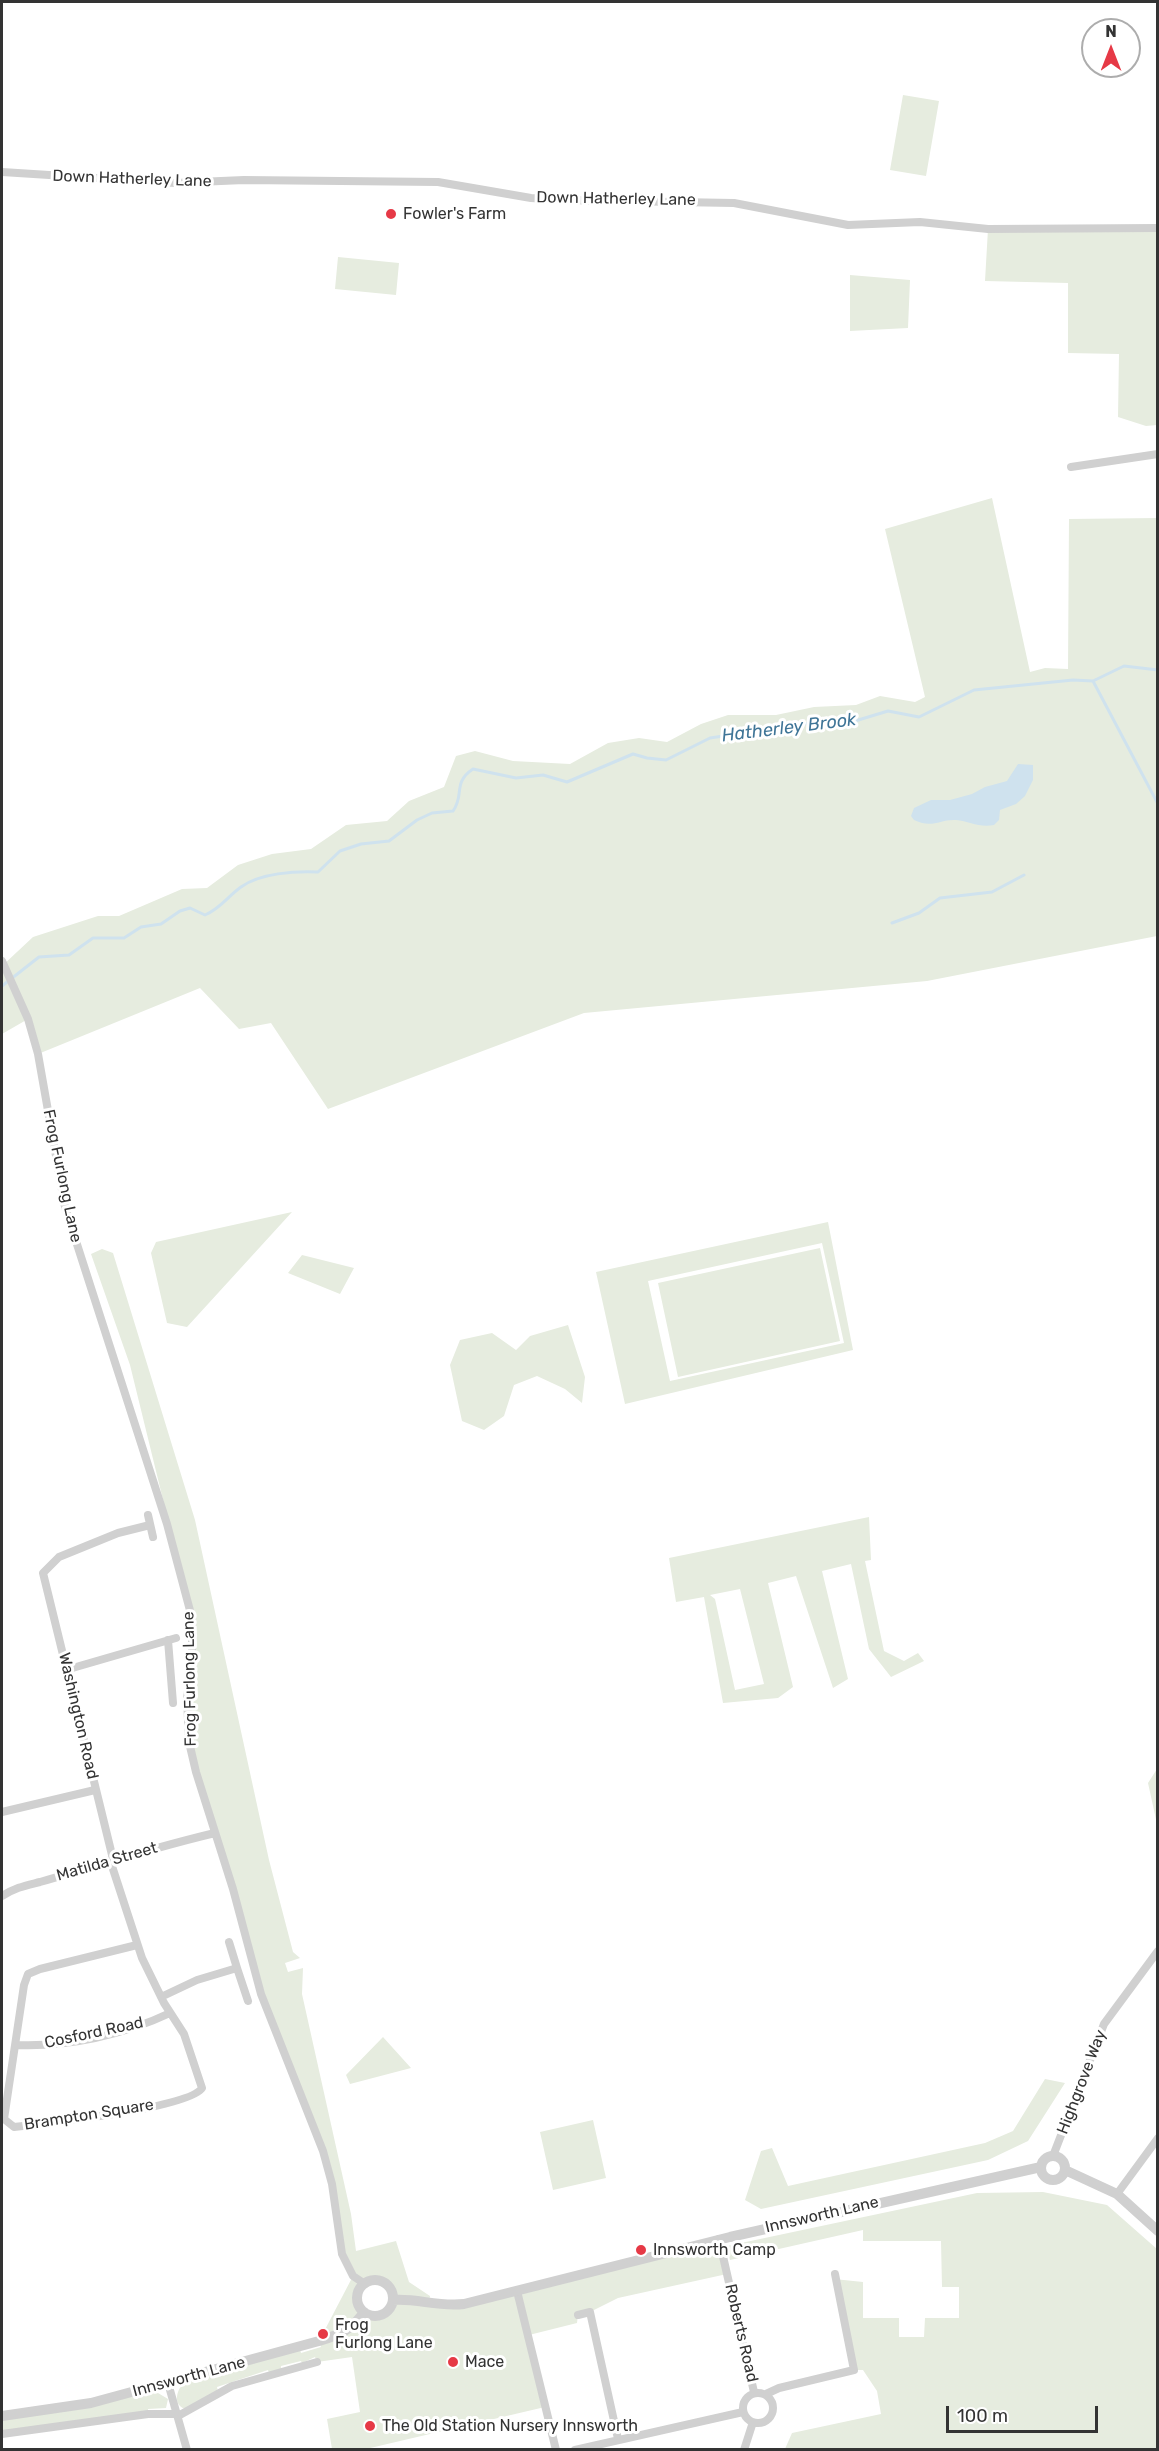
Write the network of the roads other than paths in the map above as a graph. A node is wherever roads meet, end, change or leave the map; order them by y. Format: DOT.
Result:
graph roads {
  1 [pos="2,172"];
  2 [pos="1158,228"];
  3 [pos="1158,454"];
  4 [pos="1071,467"];
  5 [pos="2,963"];
  6 [pos="148,1515"];
  7 [pos="150,1525"];
  8 [pos="153,1537"];
  9 [pos="69,1669"];
  10 [pos="173,1703"];
  11 [pos="95,1790"];
  12 [pos="2,1812"];
  13 [pos="214,1833"];
  14 [pos="112,1859"];
  15 [pos="2,1896"];
  16 [pos="229,1941"];
  17 [pos="137,1945"];
  18 [pos="1158,1951"];
  19 [pos="237,1968"];
  20 [pos="161,1997"];
  21 [pos="248,2001"];
  22 [pos="170,2013"];
  23 [pos="16,2045"];
  24 [pos="1158,2138"];
  25 [pos="1053,2157"];
  26 [pos="1041,2167"];
  27 [pos="1065,2169"];
  28 [pos="1117,2194"];
  29 [pos="1158,2230"];
  30 [pos="719,2239"];
  31 [pos="835,2274"];
  32 [pos="365,2284"];
  33 [pos="518,2291"];
  34 [pos="393,2300"];
  35 [pos="364,2312"];
  36 [pos="578,2315"];
  37 [pos="317,2362"];
  38 [pos="168,2383"];
  39 [pos="754,2392"];
  40 [pos="766,2394"];
  41 [pos="743,2412"];
  42 [pos="177,2415"];
  43 [pos="2,2416"];
  44 [pos="753,2422"];
  45 [pos="2,2434"];
  46 [pos="618,2439"];
  47 [pos="188,2450"];
  48 [pos="556,2450"];
  49 [pos="575,2450"];
  50 [pos="744,2450"];
  1 -- 2 [label="street, Down Hatherley Lane"];
  3 -- 4 [label="street"];
  5 -- 13 [label="street, Frog Furlong Lane"];
  6 -- 7 [label="street"];
  7 -- 8 [label="street"];
  7 -- 9 [label="street, Washington Road"];
  9 -- 10 [label="street"];
  9 -- 11 [label="street, Washington Road"];
  11 -- 12 [label="street"];
  11 -- 14 [label="street, Washington Road"];
  13 -- 14 [label="street, Matilda Street"];
  13 -- 32 [label="street, Frog Furlong Lane"];
  14 -- 15 [label="street, Matilda Street"];
  14 -- 17 [label="street, Brampton Square"];
  16 -- 19 [label="street"];
  17 -- 20 [label="street, Brampton Square"];
  17 -- 23 [label="street, Brampton Square"];
  18 -- 25 [label="street, Highgrove Way"];
  19 -- 20 [label="street"];
  19 -- 21 [label="street"];
  20 -- 22 [label="street, Brampton Square"];
  22 -- 23 [label="street, Cosford Road"];
  22 -- 23 [label="street, Brampton Square"];
  24 -- 28 [label="street"];
  25 -- 26 [label="street"];
  25 -- 27 [label="street"];
  26 -- 27 [label="street"];
  26 -- 30 [label="street, Innsworth Lane"];
  27 -- 28 [label="street"];
  28 -- 29 [label="street"];
  30 -- 33 [label="street, Innsworth Lane"];
  30 -- 39 [label="street, Roberts Road"];
  31 -- 40 [label="street"];
  32 -- 34 [label="street"];
  32 -- 35 [label="street"];
  33 -- 34 [label="street, Innsworth Lane"];
  33 -- 48 [label="street"];
  34 -- 35 [label="street"];
  35 -- 38 [label="street, Innsworth Lane"];
  36 -- 46 [label="street"];
  37 -- 42 [label="street, Innsworth Lane"];
  38 -- 42 [label="street"];
  38 -- 43 [label="street, Innsworth Lane"];
  39 -- 40 [label="street"];
  39 -- 41 [label="street"];
  40 -- 44 [label="street"];
  41 -- 44 [label="street"];
  41 -- 46 [label="street"];
  42 -- 45 [label="street, Innsworth Lane"];
  42 -- 47 [label="street"];
  44 -- 50 [label="street"];
  46 -- 49 [label="street"];
}
